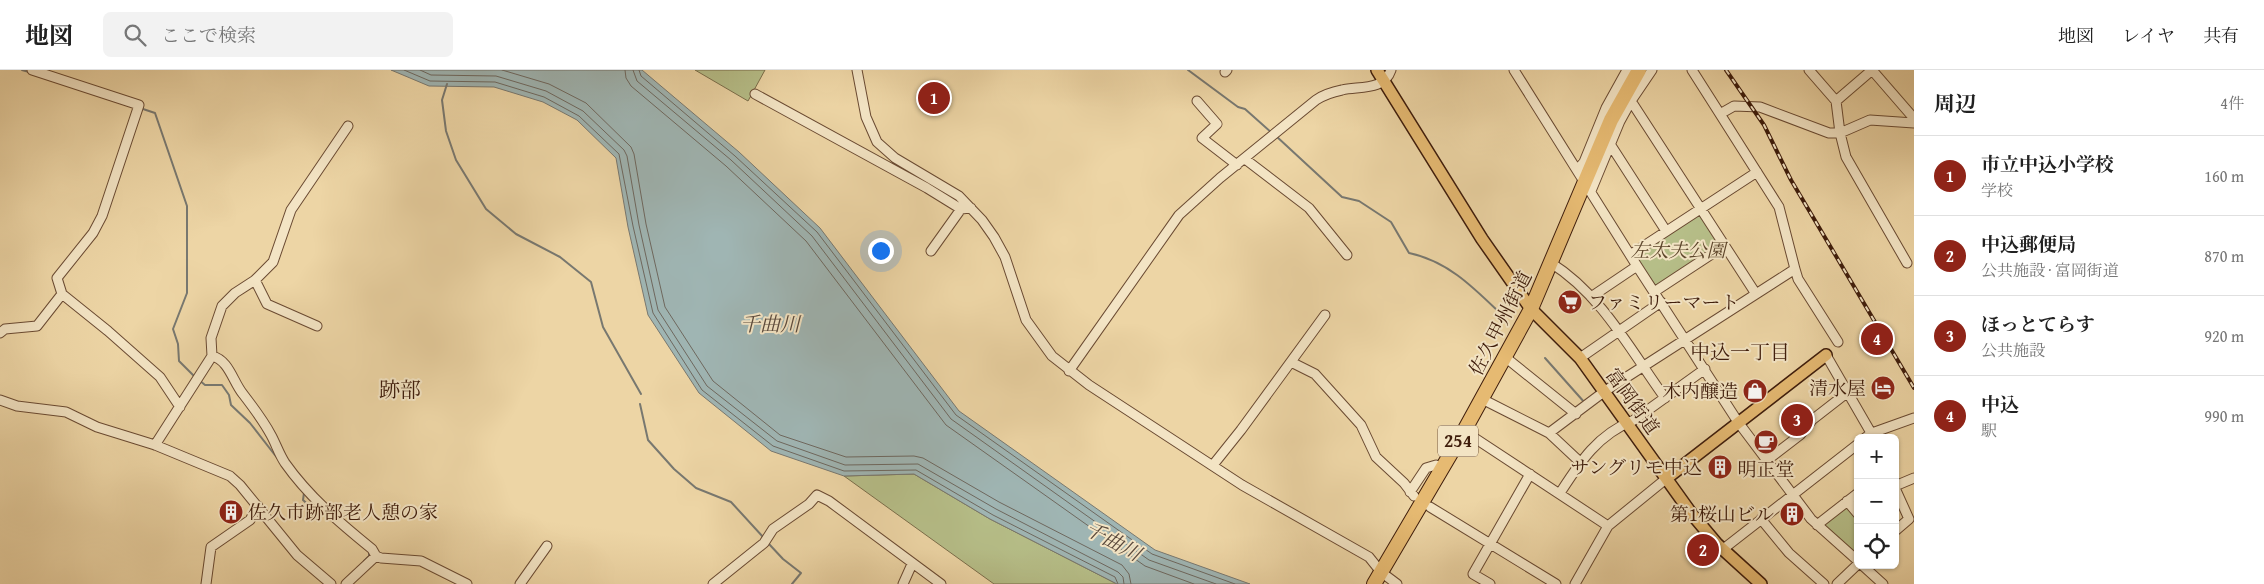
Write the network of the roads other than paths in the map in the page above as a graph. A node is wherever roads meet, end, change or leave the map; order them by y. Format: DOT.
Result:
graph roads {
  1 [pos="32,70"];
  2 [pos="857,70"];
  3 [pos="1377,70"];
  4 [pos="1391,70"];
  5 [pos="1514,70"];
  6 [pos="1627,70"];
  7 [pos="1640,70"];
  8 [pos="1652,70"];
  9 [pos="1692,70"];
  10 [pos="1809,70"];
  11 [pos="1872,70"];
  12 [pos="1384,81"];
  13 [pos="755,94"];
  14 [pos="1197,101"];
  15 [pos="1836,101"];
  16 [pos="1631,102"];
  17 [pos="1720,114"];
  18 [pos="1914,122"];
  19 [pos="348,126"];
  20 [pos="1840,134"];
  21 [pos="1610,144"];
  22 [pos="1245,159"];
  23 [pos="1237,165"];
  24 [pos="1757,172"];
  25 [pos="1585,180"];
  26 [pos="971,208"];
  27 [pos="1700,208"];
  28 [pos="961,209"];
  29 [pos="1666,231"];
  30 [pos="1724,246"];
  31 [pos="931,251"];
  32 [pos="1346,255"];
  33 [pos="1630,255"];
  34 [pos="1551,263"];
  35 [pos="1907,263"];
  36 [pos="1637,266"];
  37 [pos="1795,269"];
  38 [pos="254,280"];
  39 [pos="1654,292"];
  40 [pos="62,294"];
  41 [pos="1756,294"];
  42 [pos="1591,297"];
  43 [pos="1661,302"];
  44 [pos="1532,309"];
  45 [pos="1325,315"];
  46 [pos="317,326"];
  47 [pos="1617,331"];
  48 [pos="0,333"];
  49 [pos="1686,339"];
  50 [pos="1838,342"];
  51 [pos="1826,355"];
  52 [pos="212,356"];
  53 [pos="1505,358"];
  54 [pos="1580,358"];
  55 [pos="1291,362"];
  56 [pos="1642,367"];
  57 [pos="1705,369"];
  58 [pos="1070,371"];
  59 [pos="1605,391"];
  60 [pos="1848,392"];
  61 [pos="1665,398"];
  62 [pos="1482,399"];
  63 [pos="0,400"];
  64 [pos="180,407"];
  65 [pos="1576,414"];
  66 [pos="1914,418"];
  67 [pos="1738,422"];
  68 [pos="1627,423"];
  69 [pos="1464,431"];
  70 [pos="1548,433"];
  71 [pos="1869,434"];
  72 [pos="1875,434"];
  73 [pos="154,444"];
  74 [pos="1854,447"];
  75 [pos="1766,461"];
  76 [pos="1580,462"];
  77 [pos="1213,466"];
  78 [pos="1442,469"];
  79 [pos="1530,474"];
  80 [pos="1667,478"];
  81 [pos="1914,478"];
  82 [pos="1899,485"];
  83 [pos="1560,493"];
  84 [pos="1792,495"];
  85 [pos="1899,495"];
  86 [pos="1854,496"];
  87 [pos="1847,501"];
  88 [pos="258,506"];
  89 [pos="1430,507"];
  90 [pos="1854,509"];
  91 [pos="1761,519"];
  92 [pos="1911,519"];
  93 [pos="1816,525"];
  94 [pos="1608,526"];
  95 [pos="1899,528"];
  96 [pos="1490,544"];
  97 [pos="547,546"];
  98 [pos="1722,550"];
  99 [pos="376,556"];
  100 [pos="1854,559"];
  101 [pos="912,564"];
  102 [pos="1854,567"];
  103 [pos="1866,569"];
  104 [pos="1378,578"];
  105 [pos="329,583"];
  106 [pos="206,584"];
  107 [pos="346,584"];
  108 [pos="467,584"];
  109 [pos="520,584"];
  110 [pos="713,584"];
  111 [pos="903,584"];
  112 [pos="941,584"];
  113 [pos="1397,584"];
  114 [pos="1490,584"];
  115 [pos="1556,584"];
  116 [pos="1575,584"];
  117 [pos="1761,584"];
  118 [pos="1824,584"];
  119 [pos="1837,584"];
  120 [pos="1883,584"];
  1 -- 40 [label="street"];
  2 -- 26 [label="street"];
  3 -- 12 [label="main road, 富岡街道"];
  4 -- 12 [label="street"];
  5 -- 25 [label="street"];
  6 -- 25 [label="street"];
  7 -- 25 [label="highway, 佐久甲州街道 / 254"];
  8 -- 16 [label="street"];
  9 -- 17 [label="street"];
  10 -- 15 [label="street"];
  11 -- 15 [label="street"];
  11 -- 18 [label="street"];
  12 -- 22 [label="street"];
  12 -- 44 [label="main road, 富岡街道"];
  13 -- 28 [label="street"];
  14 -- 23 [label="street"];
  15 -- 20 [label="street"];
  16 -- 21 [label="street"];
  16 -- 27 [label="street"];
  17 -- 20 [label="street"];
  17 -- 24 [label="street"];
  18 -- 20 [label="street"];
  19 -- 38 [label="street"];
  20 -- 35 [label="street"];
  21 -- 25 [label="street"];
  21 -- 29 [label="street"];
  22 -- 23 [label="street"];
  22 -- 32 [label="street"];
  23 -- 58 [label="street"];
  24 -- 27 [label="street"];
  24 -- 37 [label="street"];
  25 -- 33 [label="street"];
  25 -- 34 [label="highway, 佐久甲州街道 / 254"];
  26 -- 28 [label="street"];
  26 -- 58 [label="street"];
  27 -- 29 [label="street"];
  27 -- 30 [label="street"];
  28 -- 31 [label="street"];
  29 -- 33 [label="street"];
  30 -- 39 [label="street"];
  30 -- 41 [label="street"];
  33 -- 36 [label="street"];
  34 -- 42 [label="street"];
  34 -- 44 [label="highway, 佐久甲州街道 / 254"];
  36 -- 39 [label="street"];
  36 -- 42 [label="street"];
  37 -- 41 [label="street"];
  37 -- 50 [label="street"];
  38 -- 46 [label="street"];
  38 -- 52 [label="street"];
  39 -- 43 [label="street"];
  40 -- 48 [label="street"];
  40 -- 64 [label="street"];
  41 -- 49 [label="street"];
  42 -- 47 [label="street"];
  43 -- 47 [label="street"];
  43 -- 49 [label="street"];
  44 -- 53 [label="highway, 佐久甲州街道 / 254"];
  44 -- 54 [label="main road, 富岡街道"];
  45 -- 55 [label="street"];
  47 -- 54 [label="street"];
  47 -- 56 [label="street"];
  49 -- 56 [label="street"];
  49 -- 57 [label="street"];
  51 -- 60 [label="street"];
  51 -- 67 [label="main road"];
  52 -- 64 [label="street"];
  52 -- 99 [label="street"];
  53 -- 62 [label="highway, 佐久甲州街道 / 254"];
  53 -- 65 [label="street"];
  54 -- 59 [label="main road, 富岡街道"];
  55 -- 77 [label="street"];
  55 -- 78 [label="street"];
  56 -- 59 [label="street"];
  56 -- 61 [label="street"];
  57 -- 61 [label="street"];
  57 -- 67 [label="street"];
  58 -- 77 [label="street"];
  59 -- 65 [label="street"];
  59 -- 68 [label="main road, 富岡街道"];
  60 -- 71 [label="street"];
  60 -- 75 [label="street"];
  61 -- 68 [label="street"];
  62 -- 69 [label="highway, 佐久甲州街道 / 254"];
  62 -- 70 [label="street"];
  63 -- 73 [label="street"];
  64 -- 73 [label="street"];
  65 -- 70 [label="street"];
  66 -- 72 [label="street"];
  67 -- 75 [label="street"];
  67 -- 80 [label="main road"];
  68 -- 76 [label="street"];
  68 -- 80 [label="main road, 富岡街道"];
  69 -- 78 [label="highway, 佐久甲州街道 / 254"];
  69 -- 79 [label="street"];
  70 -- 76 [label="street"];
  73 -- 88 [label="street"];
  74 -- 84 [label="street"];
  75 -- 84 [label="street"];
  76 -- 83 [label="street"];
  77 -- 104 [label="street"];
  78 -- 104 [label="highway, 佐久甲州街道 / 254"];
  79 -- 83 [label="street"];
  79 -- 96 [label="street"];
  80 -- 94 [label="street"];
  80 -- 98 [label="main road, 富岡街道"];
  81 -- 82 [label="street"];
  83 -- 94 [label="street"];
  84 -- 91 [label="street"];
  84 -- 93 [label="street"];
  85 -- 92 [label="street"];
  86 -- 87 [label="street"];
  87 -- 90 [label="street"];
  87 -- 93 [label="street"];
  88 -- 105 [label="street"];
  88 -- 106 [label="street"];
  89 -- 96 [label="street"];
  91 -- 98 [label="street"];
  91 -- 118 [label="street"];
  92 -- 95 [label="street"];
  93 -- 100 [label="street"];
  94 -- 116 [label="street"];
  96 -- 114 [label="street"];
  96 -- 115 [label="street"];
  97 -- 109 [label="street"];
  98 -- 117 [label="main road, 富岡街道"];
  99 -- 107 [label="street"];
  99 -- 108 [label="street"];
  101 -- 110 [label="street"];
  101 -- 111 [label="street"];
  101 -- 112 [label="street"];
  102 -- 119 [label="street"];
  103 -- 120 [label="street"];
  104 -- 113 [label="street"];
}
